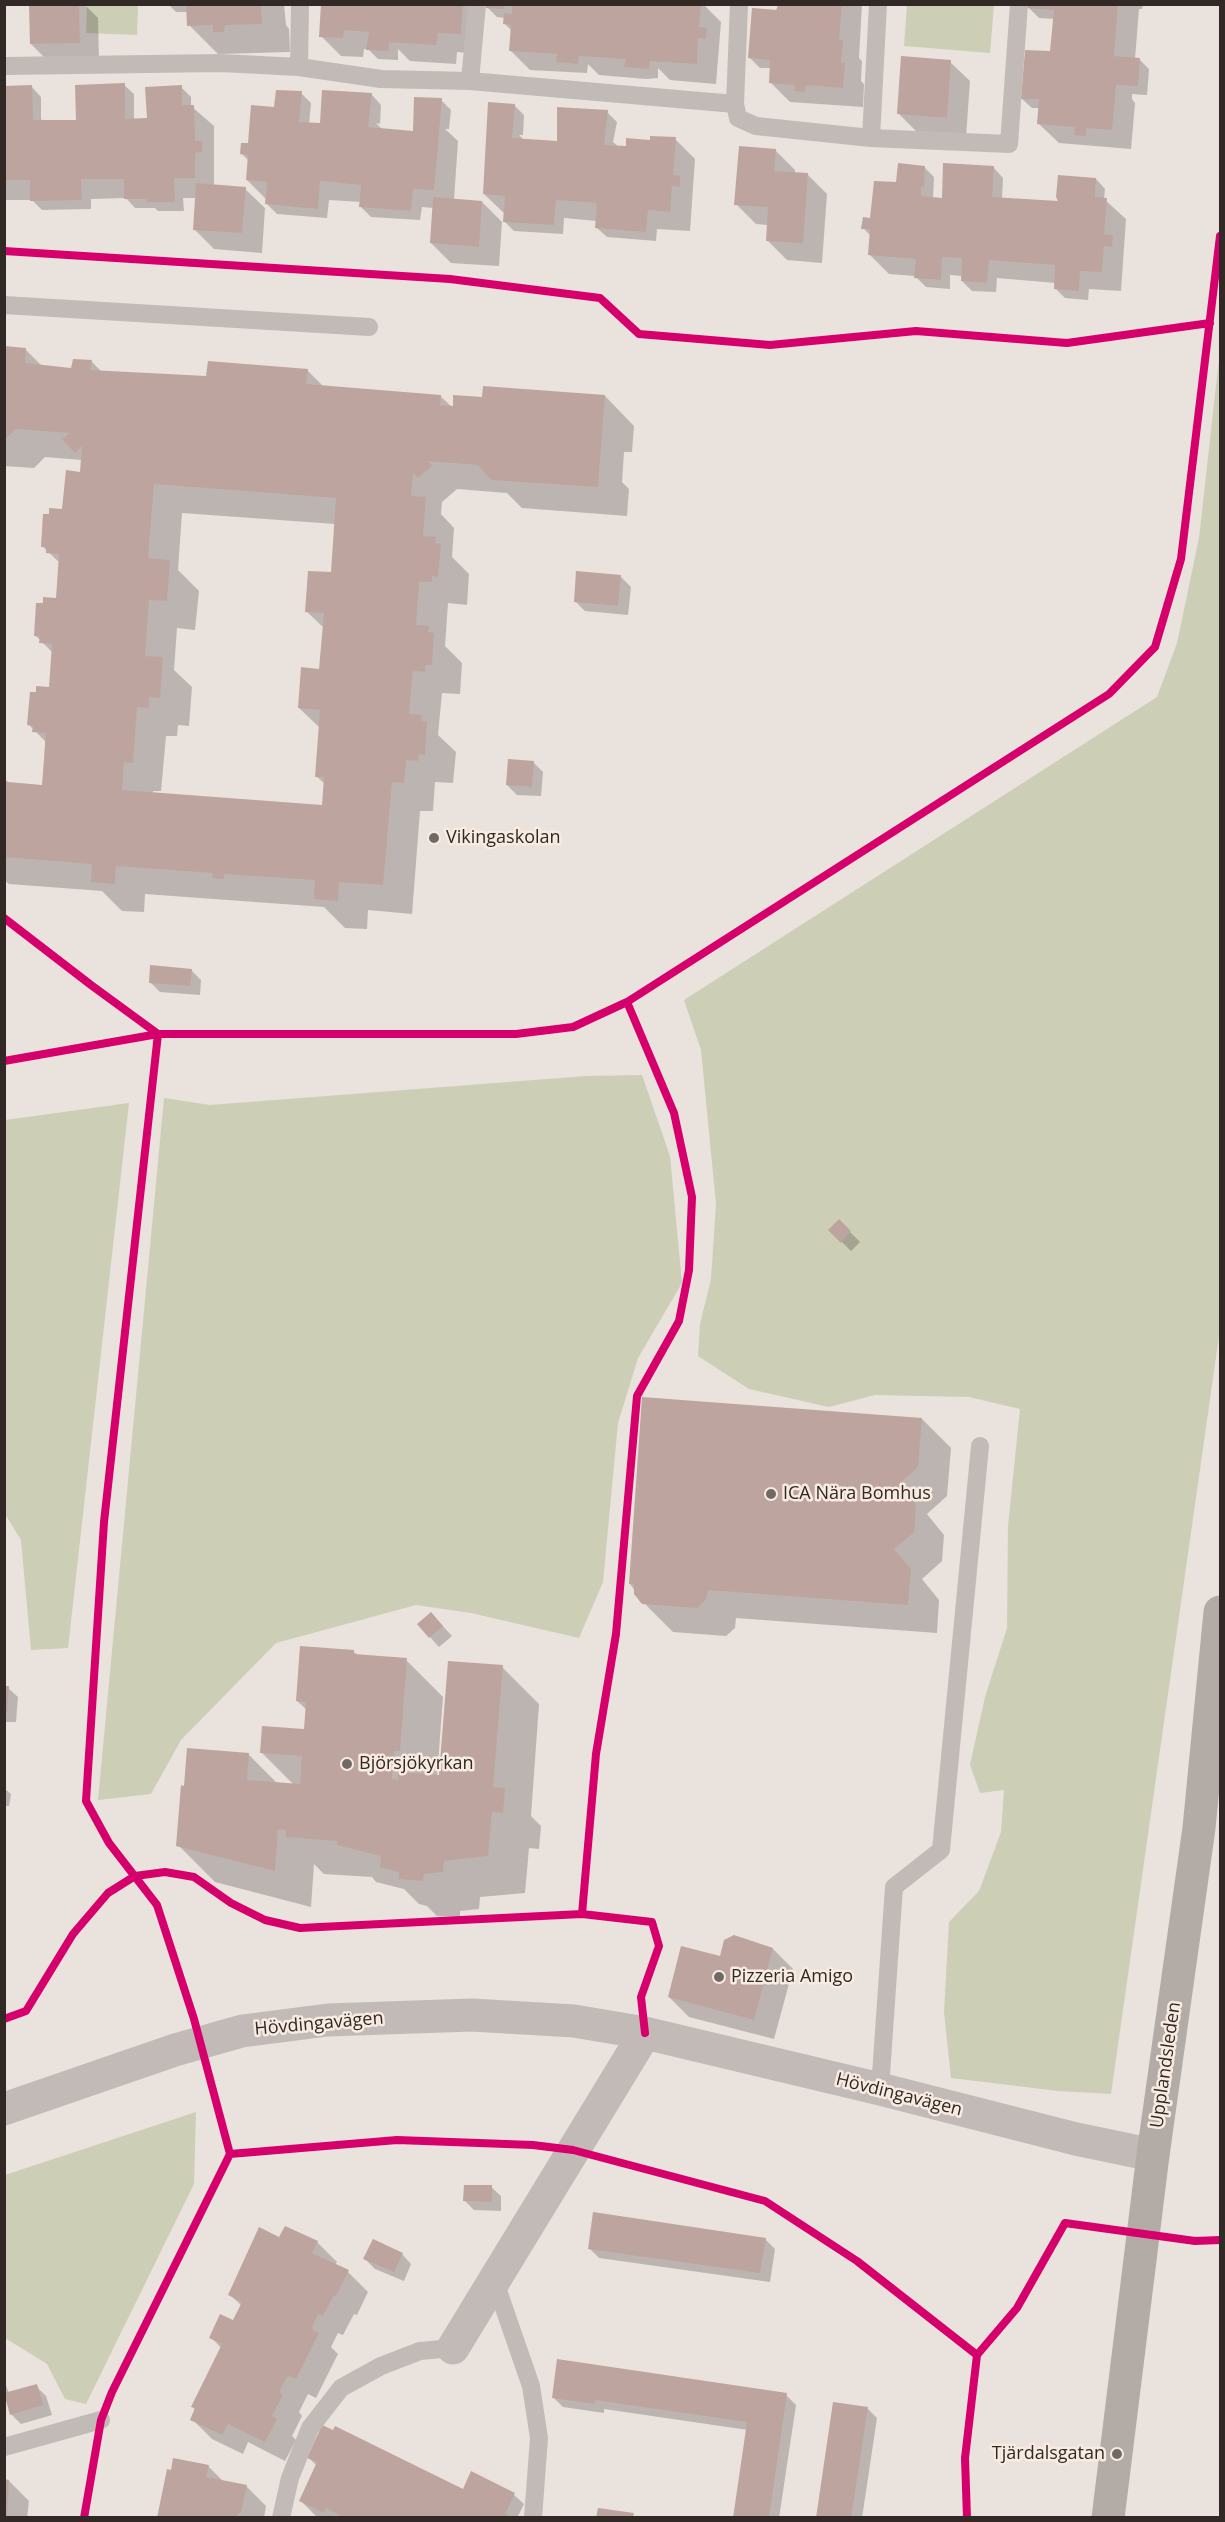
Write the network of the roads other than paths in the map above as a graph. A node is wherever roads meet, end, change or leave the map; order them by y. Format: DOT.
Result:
graph roads {
  1 [pos="300,4"];
  2 [pos="477,4"];
  3 [pos="739,4"];
  4 [pos="878,4"];
  5 [pos="1019,4"];
  6 [pos="4,66"];
  7 [pos="299,67"];
  8 [pos="470,81"];
  9 [pos="735,104"];
  10 [pos="871,138"];
  11 [pos="4,305"];
  12 [pos="369,327"];
  13 [pos="980,1446"];
  14 [pos="1221,1612"];
  15 [pos="1210,1831"];
  16 [pos="645,2033"];
  17 [pos="880,2089"];
  18 [pos="4,2109"];
  19 [pos="1153,2155"];
  20 [pos="495,2282"];
  21 [pos="453,2348"];
  22 [pos="101,2420"];
  23 [pos="4,2447"];
  24 [pos="281,2517"];
  25 [pos="533,2517"];
  26 [pos="1108,2517"];
  1 -- 7 [label="lane"];
  2 -- 8 [label="lane"];
  3 -- 9 [label="lane"];
  4 -- 10 [label="lane"];
  5 -- 10 [label="lane"];
  6 -- 7 [label="lane"];
  7 -- 8 [label="lane"];
  8 -- 9 [label="lane"];
  9 -- 10 [label="lane"];
  11 -- 12 [label="lane"];
  13 -- 17 [label="lane"];
  14 -- 15 [label="street, Upplandsleden"];
  15 -- 19 [label="street, Upplandsleden"];
  16 -- 17 [label="street, Hövdingavägen"];
  16 -- 18 [label="street, Hövdingavägen"];
  16 -- 20 [label="street"];
  17 -- 19 [label="street, Hövdingavägen"];
  19 -- 26 [label="street, Upplandsleden"];
  20 -- 21 [label="street"];
  20 -- 25 [label="lane"];
  21 -- 24 [label="lane"];
  22 -- 23 [label="lane"];
}
